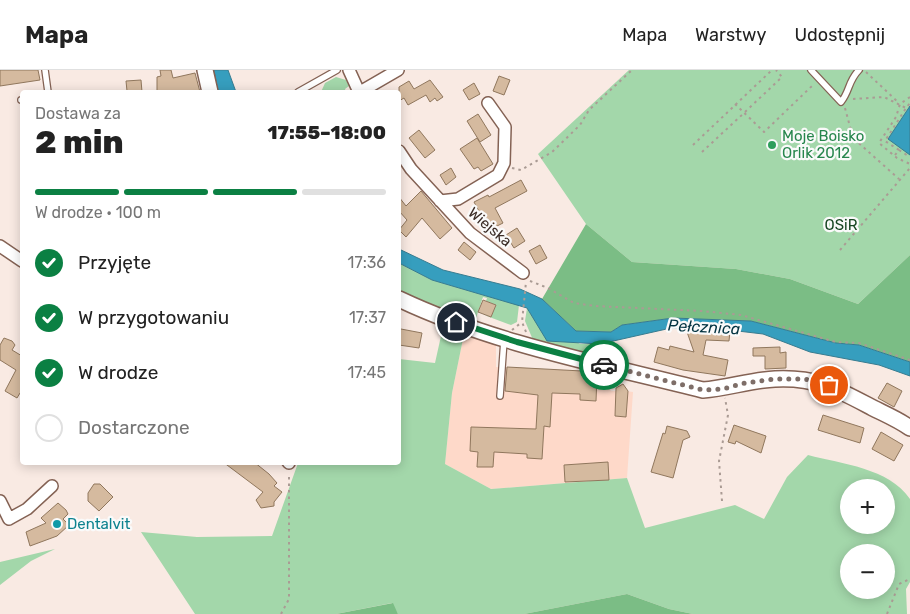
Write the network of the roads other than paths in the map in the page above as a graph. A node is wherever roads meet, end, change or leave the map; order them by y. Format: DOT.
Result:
graph roads {
  1 [pos="45,70"];
  2 [pos="205,70"];
  3 [pos="337,70"];
  4 [pos="349,70"];
  5 [pos="398,70"];
  6 [pos="812,70"];
  7 [pos="859,70"];
  8 [pos="48,90"];
  9 [pos="210,90"];
  10 [pos="302,90"];
  11 [pos="359,90"];
  12 [pos="363,90"];
  13 [pos="488,103"];
  14 [pos="401,154"];
  15 [pos="440,201"];
  16 [pos="0,246"];
  17 [pos="20,260"];
  18 [pos="525,279"];
  19 [pos="401,300"];
  20 [pos="504,338"];
  21 [pos="500,396"];
  22 [pos="910,428"];
  23 [pos="52,486"];
  24 [pos="0,501"];
  1 -- 8 [label="lane"];
  2 -- 9 [label="street"];
  3 -- 10 [label="lane"];
  4 -- 11 [label="street"];
  5 -- 12 [label="street"];
  6 -- 7 [label="lane"];
  13 -- 15 [label="street, Wiejska"];
  14 -- 15 [label="street, Wiejska"];
  15 -- 18 [label="street, Wiejska"];
  16 -- 17 [label="street"];
  19 -- 20 [label="street"];
  20 -- 21 [label="lane"];
  20 -- 22 [label="street"];
  23 -- 24 [label="street"];
}
